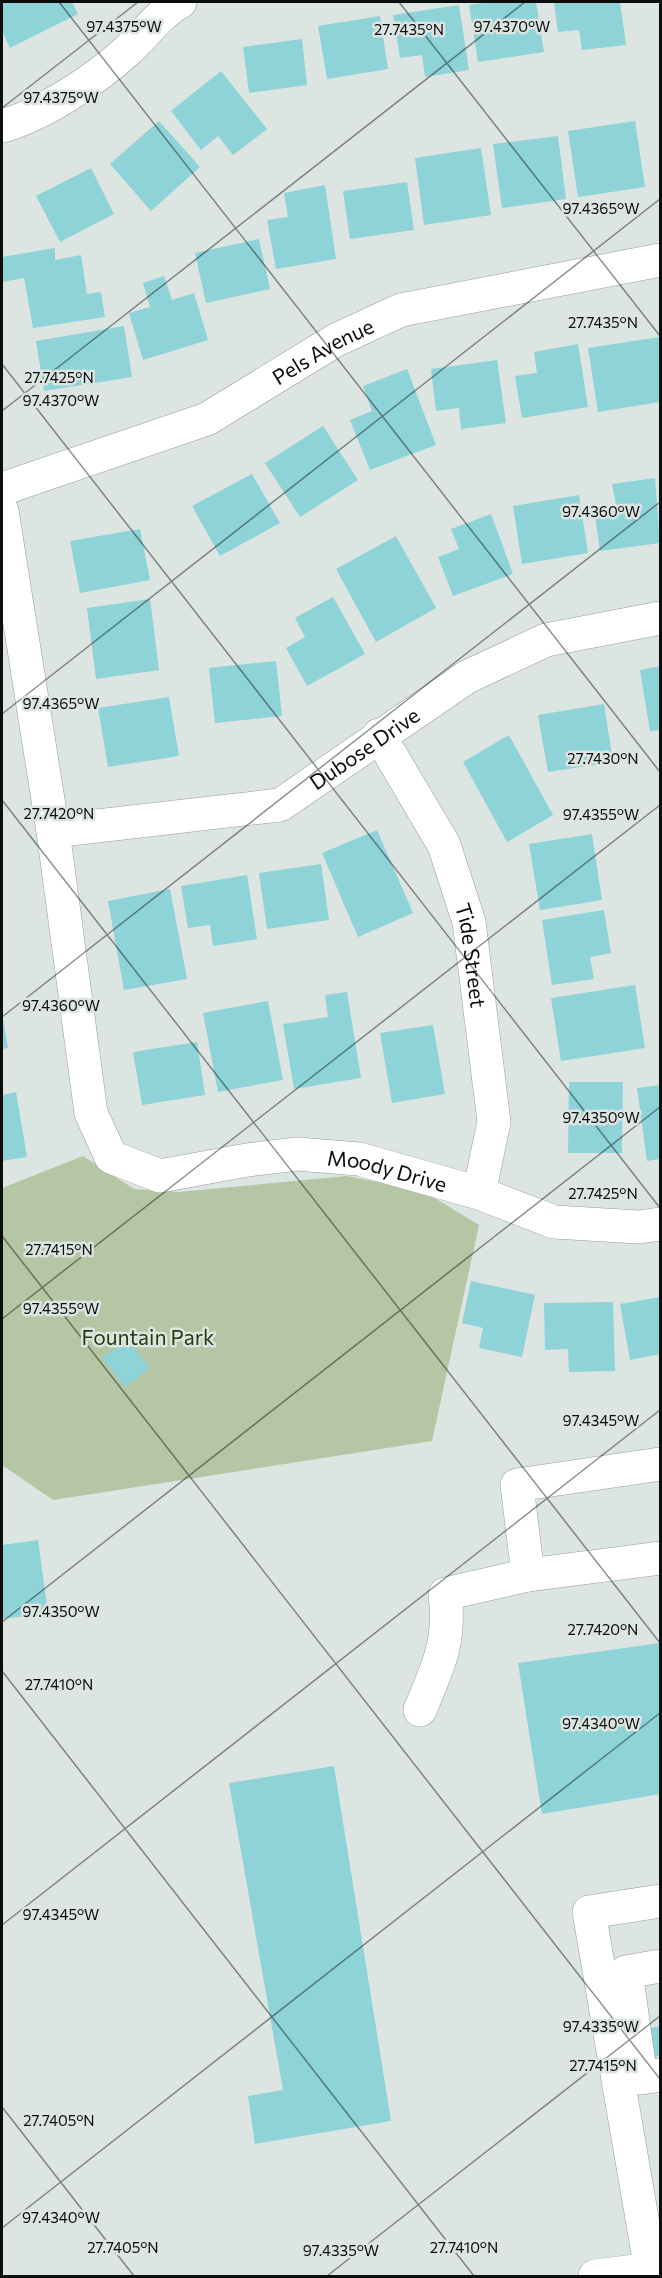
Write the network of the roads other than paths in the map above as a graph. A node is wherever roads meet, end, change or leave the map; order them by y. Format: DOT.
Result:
graph roads {
  1 [pos="172,4"];
  2 [pos="2,126"];
  3 [pos="660,260"];
  4 [pos="2,489"];
  5 [pos="2,510"];
  6 [pos="660,618"];
  7 [pos="379,735"];
  8 [pos="53,831"];
  9 [pos="479,1193"];
  10 [pos="660,1224"];
  11 [pos="660,1464"];
  12 [pos="660,1558"];
  13 [pos="528,1575"];
  14 [pos="420,1710"];
  15 [pos="660,1901"];
  16 [pos="660,1966"];
  17 [pos="660,2075"];
  18 [pos="654,2271"];
  19 [pos="595,2277"];
  1 -- 2 [label="street"];
  3 -- 4 [label="street, Pels Avenue"];
  5 -- 8 [label="street"];
  6 -- 7 [label="street, Dubose Drive"];
  7 -- 8 [label="street, Dubose Drive"];
  7 -- 9 [label="street, Tide Street"];
  8 -- 9 [label="street, Moody Drive"];
  9 -- 10 [label="street, Moody Drive"];
  11 -- 13 [label="street"];
  12 -- 13 [label="street"];
  13 -- 14 [label="street"];
  15 -- 18 [label="street"];
  16 -- 17 [label="street"];
  18 -- 19 [label="street"];
}
